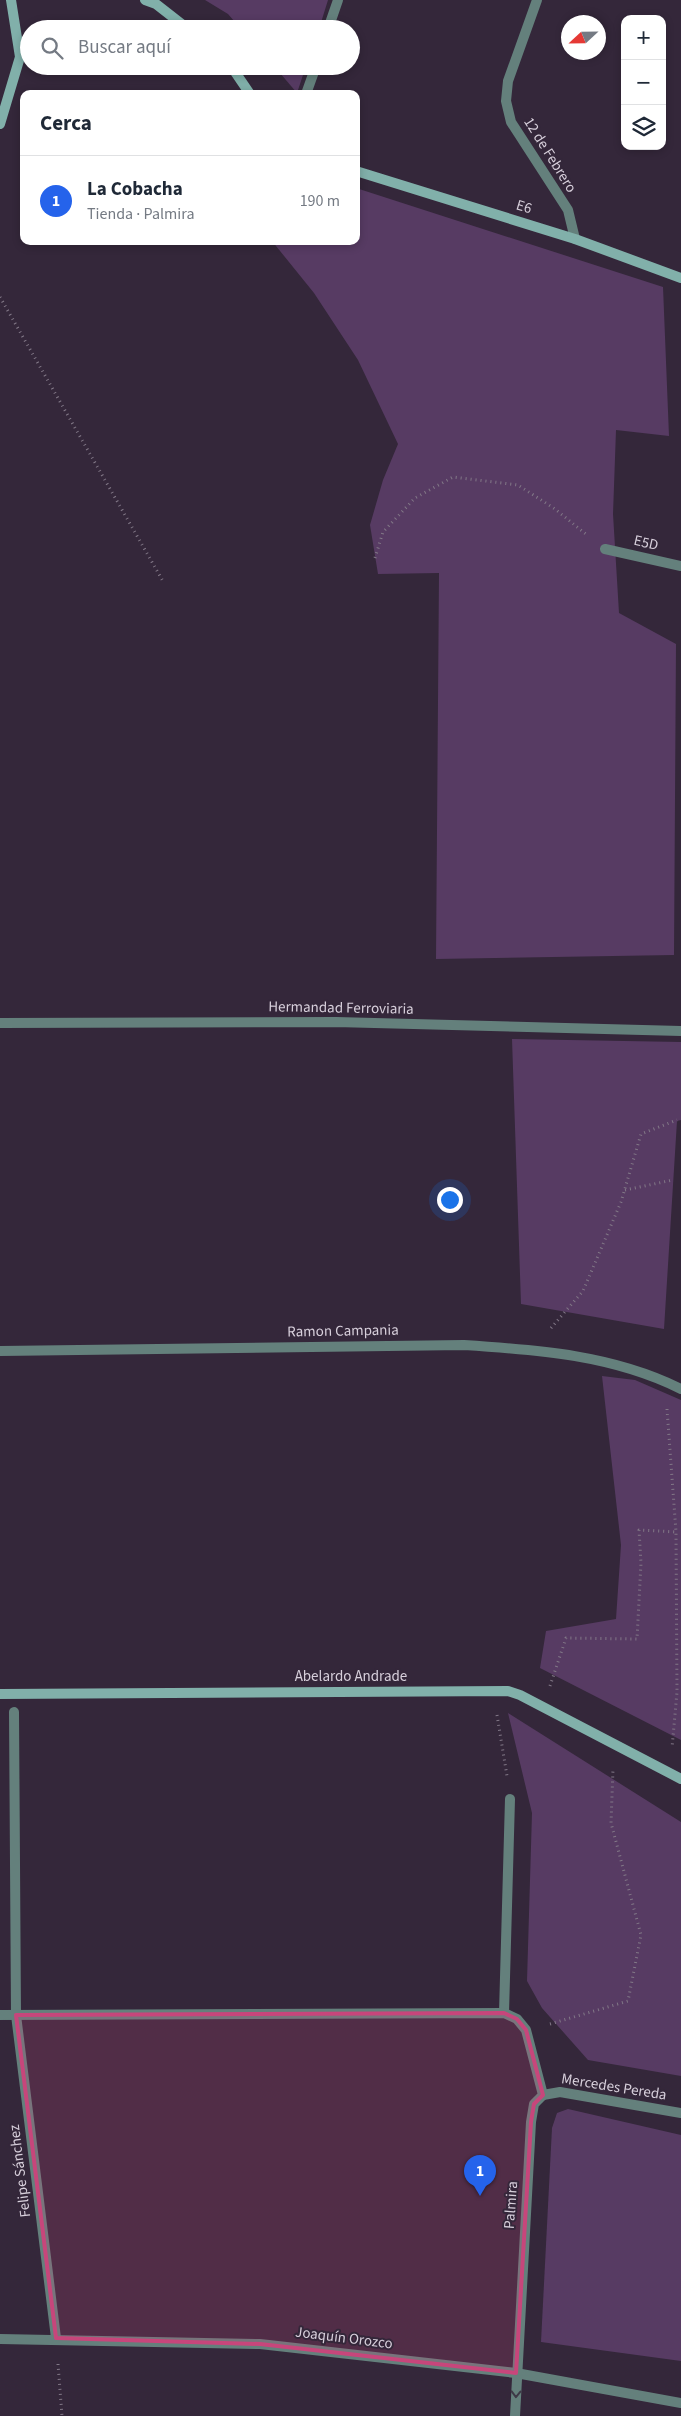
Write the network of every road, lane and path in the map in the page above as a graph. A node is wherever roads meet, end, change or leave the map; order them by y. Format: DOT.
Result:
graph roads {
  1 [pos="11,0"];
  2 [pos="145,0"];
  3 [pos="338,0"];
  4 [pos="537,0"];
  5 [pos="176,20"];
  6 [pos="331,20"];
  7 [pos="237,75"];
  8 [pos="313,75"];
  9 [pos="247,90"];
  10 [pos="307,90"];
  11 [pos="0,124"];
  12 [pos="360,172"];
  13 [pos="575,239"];
  14 [pos="681,278"];
  15 [pos="0,297"];
  16 [pos="605,549"];
  17 [pos="375,558"];
  18 [pos="681,566"];
  19 [pos="164,583"];
  20 [pos="0,1023"];
  21 [pos="681,1031"];
  22 [pos="677,1120"];
  23 [pos="673,1180"];
  24 [pos="625,1190"];
  25 [pos="532,1349"];
  26 [pos="0,1351"];
  27 [pos="681,1389"];
  28 [pos="667,1413"];
  29 [pos="676,1532"];
  30 [pos="494,1690"];
  31 [pos="0,1694"];
  32 [pos="544,1707"];
  33 [pos="14,1712"];
  34 [pos="674,1736"];
  35 [pos="613,1744"];
  36 [pos="681,1779"];
  37 [pos="510,1799"];
  38 [pos="504,2013"];
  39 [pos="0,2015"];
  40 [pos="16,2015"];
  41 [pos="526,2030"];
  42 [pos="543,2094"];
  43 [pos="681,2113"];
  44 [pos="56,2338"];
  45 [pos="0,2339"];
  46 [pos="516,2373"];
  47 [pos="681,2403"];
  48 [pos="62,2416"];
  49 [pos="515,2416"];
  1 -- 11 [label="street"];
  2 -- 5 [label="street"];
  3 -- 6 [label="street"];
  4 -- 13 [label="street, 12 de Febrero"];
  7 -- 9 [label="street"];
  8 -- 10 [label="street"];
  12 -- 13 [label="street, E6"];
  13 -- 14 [label="street, E6"];
  15 -- 19 [label="path"];
  16 -- 17 [label="path"];
  16 -- 18 [label="street, E5D"];
  20 -- 21 [label="street, Hermandad Ferroviaria"];
  22 -- 24 [label="path"];
  23 -- 24 [label="path"];
  24 -- 25 [label="path"];
  25 -- 26 [label="street, Ramon Campania"];
  25 -- 27 [label="street, Ramon Campania"];
  28 -- 29 [label="path"];
  29 -- 32 [label="path"];
  29 -- 34 [label="path"];
  30 -- 31 [label="street, Abelardo Andrade"];
  30 -- 32 [label="street, Abelardo Andrade"];
  30 -- 37 [label="path"];
  32 -- 35 [label="street, Abelardo Andrade"];
  33 -- 40 [label="street, Felipe Sánchez"];
  35 -- 36 [label="street, Abelardo Andrade"];
  35 -- 41 [label="path"];
  37 -- 38 [label="street"];
  38 -- 40 [label="street"];
  38 -- 41 [label="street"];
  39 -- 40 [label="street"];
  40 -- 44 [label="street, Felipe Sánchez"];
  41 -- 42 [label="street"];
  42 -- 43 [label="street, Mercedes Pereda"];
  42 -- 46 [label="street, Palmira"];
  44 -- 45 [label="street, Joaquín Orozco"];
  44 -- 46 [label="street, Joaquín Orozco"];
  44 -- 48 [label="path"];
  46 -- 47 [label="street, Joaquín Orozco"];
  46 -- 49 [label="street, Palmira, one-way"];
}
